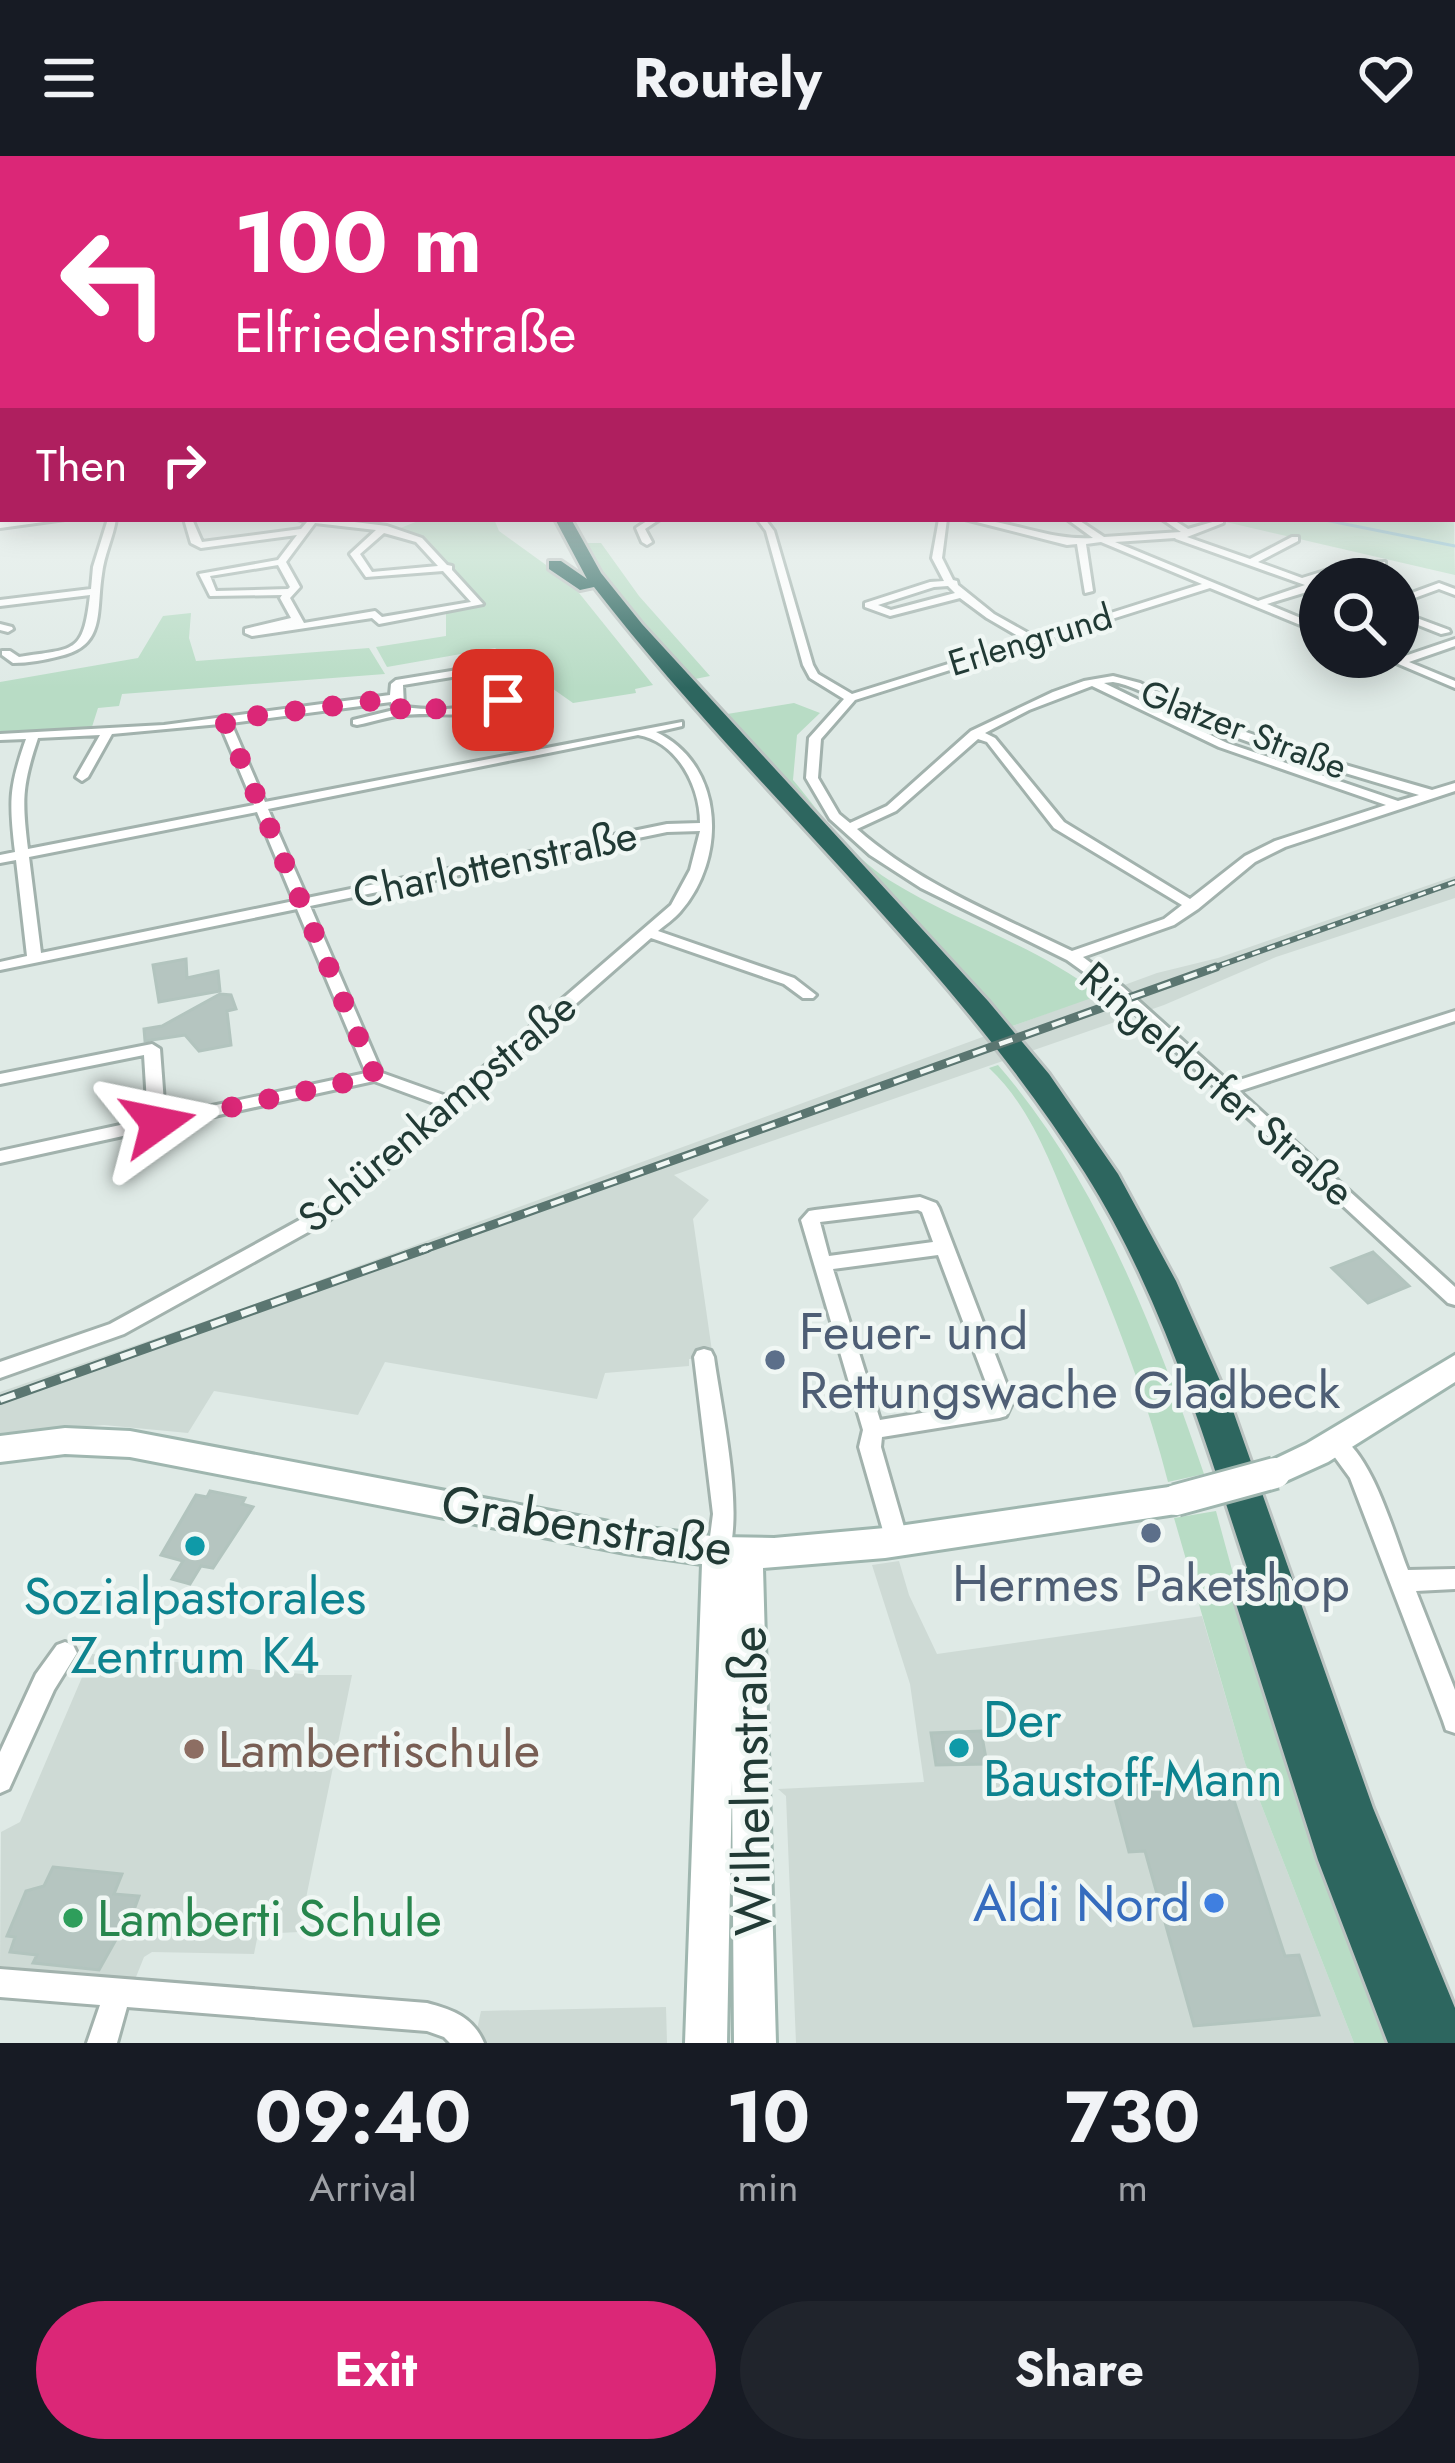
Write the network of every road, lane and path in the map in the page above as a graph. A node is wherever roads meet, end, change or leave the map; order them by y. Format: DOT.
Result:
graph roads {
  1 [pos="30,522"];
  2 [pos="111,522"];
  3 [pos="189,522"];
  4 [pos="552,522"];
  5 [pos="565,522"];
  6 [pos="651,522"];
  7 [pos="763,522"];
  8 [pos="943,522"];
  9 [pos="983,522"];
  10 [pos="1076,522"];
  11 [pos="1170,522"];
  12 [pos="1217,522"];
  13 [pos="304,524"];
  14 [pos="0,525"];
  15 [pos="384,528"];
  16 [pos="1186,534"];
  17 [pos="1294,539"];
  18 [pos="1103,540"];
  19 [pos="647,542"];
  20 [pos="1082,543"];
  21 [pos="1267,555"];
  22 [pos="281,562"];
  23 [pos="1251,562"];
  24 [pos="555,565"];
  25 [pos="448,568"];
  26 [pos="1299,576"];
  27 [pos="954,583"];
  28 [pos="1210,585"];
  29 [pos="586,586"];
  30 [pos="1299,588"];
  31 [pos="1088,590"];
  32 [pos="96,591"];
  33 [pos="287,592"];
  34 [pos="1455,592"];
  35 [pos="1419,593"];
  36 [pos="964,594"];
  37 [pos="0,603"];
  38 [pos="1258,604"];
  39 [pos="1299,621"];
  40 [pos="1419,622"];
  41 [pos="628,629"];
  42 [pos="1453,634"];
  43 [pos="1031,639"];
  44 [pos="1419,648"];
  45 [pos="474,652"];
  46 [pos="6,653"];
  47 [pos="481,670"];
  48 [pos="1419,670"];
  49 [pos="1094,683"];
  50 [pos="1455,685"];
  51 [pos="396,698"];
  52 [pos="851,698"];
  53 [pos="402,712"];
  54 [pos="224,720"];
  55 [pos="357,722"];
  56 [pos="678,724"];
  57 [pos="639,732"];
  58 [pos="107,733"];
  59 [pos="975,733"];
  60 [pos="0,737"];
  61 [pos="33,737"];
  62 [pos="82,778"];
  63 [pos="1455,787"];
  64 [pos="17,789"];
  65 [pos="0,791"];
  66 [pos="1431,794"];
  67 [pos="1397,805"];
  68 [pos="262,807"];
  69 [pos="708,827"];
  70 [pos="848,829"];
  71 [pos="21,855"];
  72 [pos="0,860"];
  73 [pos="303,904"];
  74 [pos="1192,906"];
  75 [pos="650,933"];
  76 [pos="1071,956"];
  77 [pos="35,960"];
  78 [pos="0,966"];
  79 [pos="808,995"];
  80 [pos="1455,1016"];
  81 [pos="375,1076"];
  82 [pos="0,1079"];
  83 [pos="1229,1089"];
  84 [pos="452,1105"];
  85 [pos="158,1123"];
  86 [pos="0,1156"];
  87 [pos="944,1246"];
  88 [pos="822,1264"];
  89 [pos="1455,1298"];
  90 [pos="704,1357"];
  91 [pos="1455,1367"];
  92 [pos="0,1370"];
  93 [pos="873,1430"];
  94 [pos="1334,1441"];
  95 [pos="0,1449"];
  96 [pos="897,1541"];
  97 [pos="730,1544"];
  98 [pos="1455,1579"];
  99 [pos="1402,1581"];
  100 [pos="64,1653"];
  101 [pos="1455,1721"];
  102 [pos="0,1780"];
  103 [pos="0,1983"];
  104 [pos="117,1995"];
  105 [pos="102,2043"];
  106 [pos="469,2043"];
  107 [pos="706,2043"];
  108 [pos="755,2043"];
  109 [pos="1414,2043"];
  110 [pos="1443,2043"];
  1 -- 14 [label="street"];
  2 -- 32 [label="street"];
  3 -- 13 [label="street"];
  4 -- 29 [label="highway"];
  5 -- 41 [label="highway"];
  6 -- 19 [label="street"];
  7 -- 52 [label="street"];
  8 -- 27 [label="street"];
  9 -- 20 [label="street"];
  10 -- 18 [label="street"];
  11 -- 16 [label="street"];
  12 -- 16 [label="street"];
  13 -- 15 [label="street"];
  13 -- 22 [label="street"];
  15 -- 25 [label="street"];
  15 -- 25 [label="street"];
  16 -- 18 [label="street"];
  16 -- 21 [label="street"];
  16 -- 23 [label="street"];
  17 -- 21 [label="street"];
  18 -- 20 [label="street"];
  18 -- 28 [label="street"];
  20 -- 31 [label="street"];
  21 -- 23 [label="street"];
  22 -- 33 [label="street"];
  22 -- 33 [label="street"];
  23 -- 26 [label="street"];
  24 -- 29 [label="highway"];
  25 -- 33 [label="street"];
  27 -- 36 [label="street"];
  27 -- 36 [label="street"];
  28 -- 38 [label="street"];
  28 -- 43 [label="street, Erlengrund"];
  29 -- 41 [label="highway"];
  30 -- 38 [label="street"];
  32 -- 37 [label="street"];
  32 -- 46 [label="street"];
  34 -- 35 [label="street"];
  36 -- 43 [label="street"];
  38 -- 39 [label="street"];
  40 -- 42 [label="street"];
  41 -- 109 [label="highway"];
  41 -- 110 [label="highway"];
  42 -- 44 [label="street"];
  43 -- 52 [label="street, Erlengrund"];
  45 -- 47 [label="street"];
  47 -- 51 [label="street"];
  47 -- 53 [label="street"];
  48 -- 50 [label="street"];
  49 -- 59 [label="street"];
  49 -- 66 [label="street, Glatzer Straße"];
  49 -- 67 [label="street, Glatzer Straße"];
  51 -- 53 [label="street"];
  51 -- 54 [label="street"];
  52 -- 70 [label="street, Ringeldorfer Straße"];
  53 -- 55 [label="street"];
  54 -- 58 [label="street"];
  54 -- 68 [label="street"];
  56 -- 57 [label="street"];
  57 -- 68 [label="street"];
  57 -- 69 [label="street"];
  58 -- 61 [label="street"];
  58 -- 62 [label="street"];
  59 -- 70 [label="street"];
  59 -- 74 [label="street"];
  60 -- 61 [label="street"];
  61 -- 64 [label="street"];
  63 -- 66 [label="street"];
  64 -- 65 [label="street"];
  64 -- 71 [label="street"];
  66 -- 67 [label="street"];
  67 -- 74 [label="street"];
  68 -- 71 [label="street"];
  68 -- 73 [label="street"];
  69 -- 73 [label="street, Charlottenstraße"];
  69 -- 75 [label="street, Schürenkampstraße"];
  70 -- 76 [label="street, Ringeldorfer Straße"];
  71 -- 72 [label="street"];
  71 -- 77 [label="street"];
  73 -- 77 [label="street, Charlottenstraße"];
  73 -- 81 [label="street"];
  74 -- 76 [label="street"];
  75 -- 79 [label="street"];
  75 -- 84 [label="street, Schürenkampstraße"];
  76 -- 83 [label="street, Ringeldorfer Straße"];
  77 -- 78 [label="street, Charlottenstraße"];
  80 -- 83 [label="street"];
  81 -- 84 [label="street"];
  81 -- 85 [label="street"];
  82 -- 85 [label="street"];
  83 -- 89 [label="street, Ringeldorfer Straße"];
  84 -- 92 [label="street, Schürenkampstraße"];
  85 -- 86 [label="street"];
  87 -- 88 [label="street"];
  87 -- 88 [label="street"];
  87 -- 93 [label="street"];
  88 -- 93 [label="street"];
  90 -- 97 [label="street, Wilhelmstraße"];
  91 -- 94 [label="street, Grabenstraße"];
  93 -- 96 [label="street"];
  94 -- 96 [label="street, Grabenstraße, bridge"];
  94 -- 99 [label="street"];
  95 -- 97 [label="street, Grabenstraße"];
  96 -- 97 [label="street, Grabenstraße"];
  97 -- 107 [label="street, Wilhelmstraße"];
  97 -- 108 [label="street, Wilhelmstraße"];
  98 -- 99 [label="street"];
  99 -- 101 [label="street"];
  100 -- 102 [label="street"];
  103 -- 104 [label="street"];
  104 -- 105 [label="street"];
  104 -- 106 [label="street"];
}
